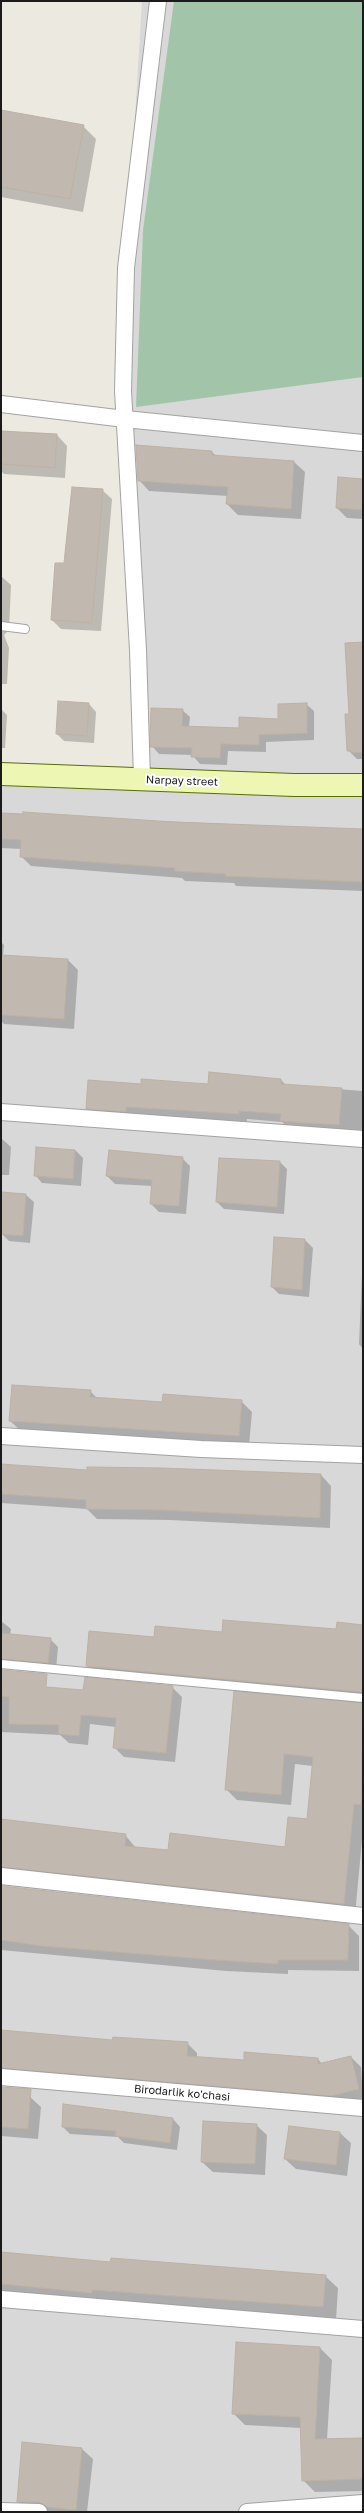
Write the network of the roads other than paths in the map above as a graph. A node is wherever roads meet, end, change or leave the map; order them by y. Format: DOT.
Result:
graph roads {
  1 [pos="158,1"];
  2 [pos="1,404"];
  3 [pos="125,419"];
  4 [pos="363,443"];
  5 [pos="1,626"];
  6 [pos="26,629"];
  7 [pos="1,774"];
  8 [pos="142,779"];
  9 [pos="363,785"];
  10 [pos="1,1112"];
  11 [pos="363,1139"];
  12 [pos="1,1436"];
  13 [pos="363,1455"];
  14 [pos="1,1664"];
  15 [pos="363,1698"];
  16 [pos="1,1876"];
  17 [pos="363,1916"];
  18 [pos="1,2077"];
  19 [pos="363,2108"];
  20 [pos="1,2299"];
  21 [pos="363,2329"];
  22 [pos="363,2503"];
  23 [pos="1,2511"];
  24 [pos="39,2512"];
  25 [pos="247,2512"];
  1 -- 3 [label="street"];
  2 -- 3 [label="street"];
  3 -- 4 [label="street"];
  3 -- 8 [label="street"];
  5 -- 6 [label="lane"];
  7 -- 8 [label="main road, Narpay street"];
  8 -- 9 [label="main road, Narpay street"];
  10 -- 11 [label="street"];
  12 -- 13 [label="street"];
  14 -- 15 [label="lane"];
  16 -- 17 [label="street"];
  18 -- 19 [label="street, Birodarlik ko'chasi"];
  20 -- 21 [label="street"];
  22 -- 25 [label="street"];
  23 -- 24 [label="street"];
}
